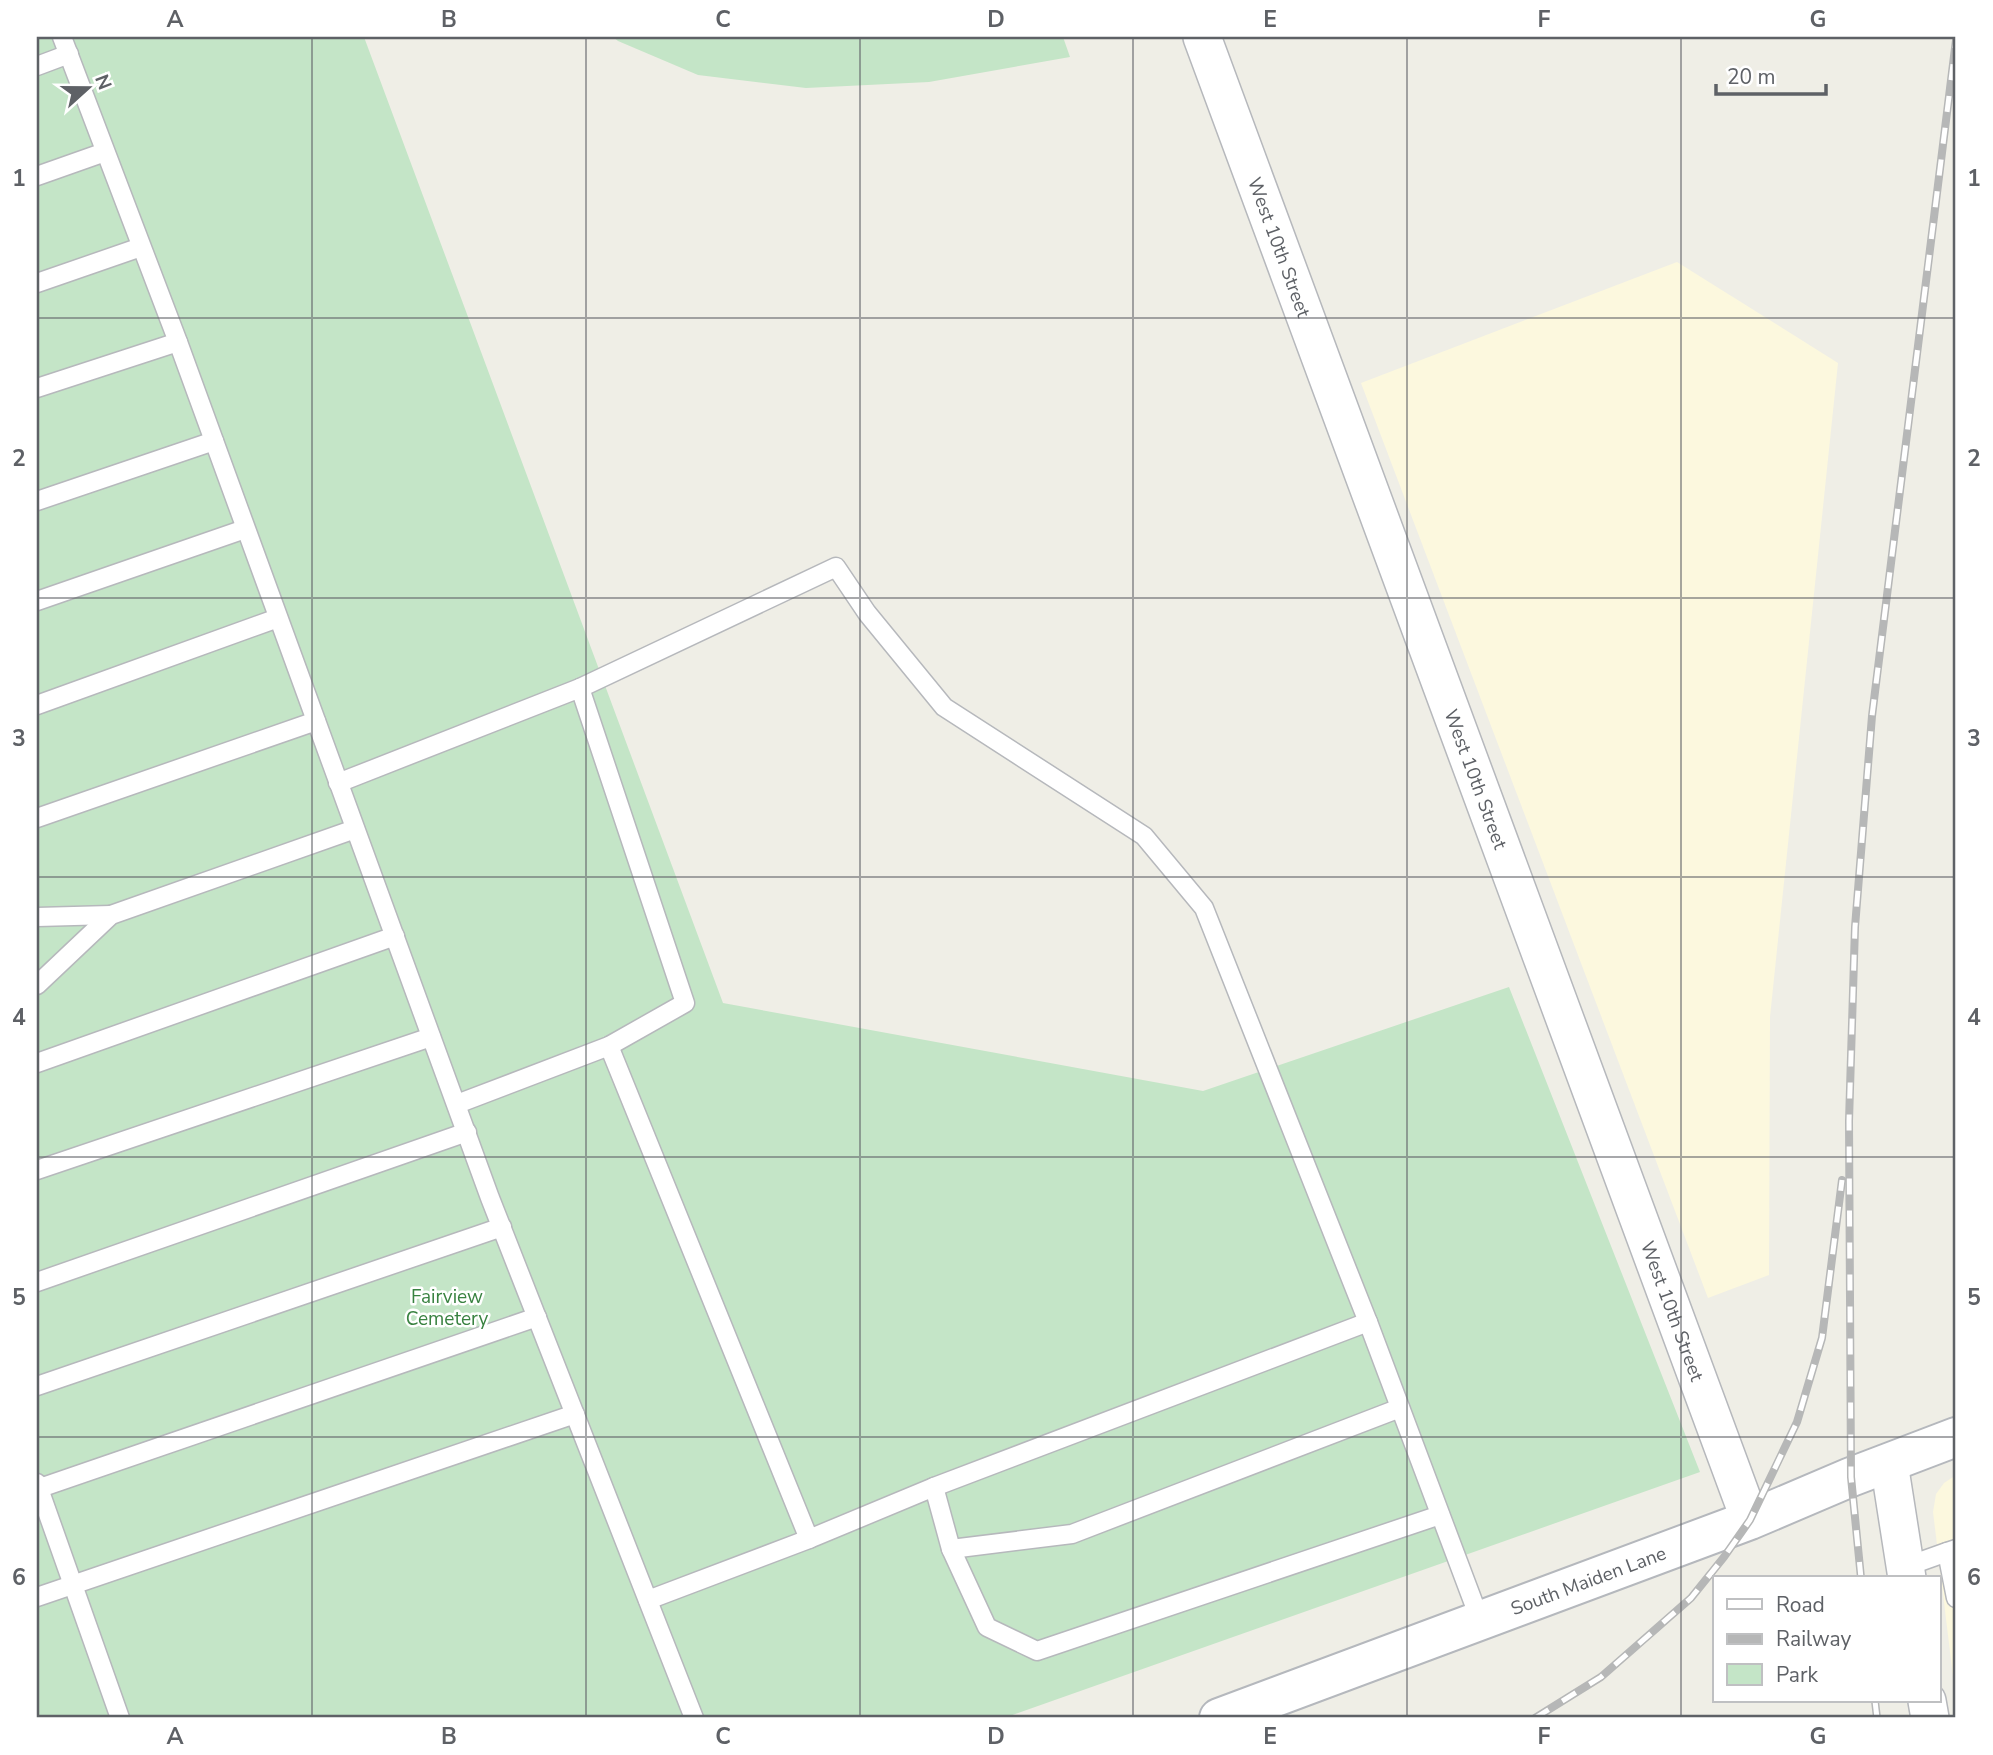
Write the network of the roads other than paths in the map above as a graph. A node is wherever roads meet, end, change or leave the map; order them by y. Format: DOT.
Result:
graph roads {
  1 [pos="62,37"];
  2 [pos="1202,37"];
  3 [pos="69,54"];
  4 [pos="37,66"];
  5 [pos="105,152"];
  6 [pos="37,176"];
  7 [pos="141,247"];
  8 [pos="37,283"];
  9 [pos="178,342"];
  10 [pos="37,388"];
  11 [pos="214,441"];
  12 [pos="37,501"];
  13 [pos="246,529"];
  14 [pos="37,601"];
  15 [pos="278,618"];
  16 [pos="580,688"];
  17 [pos="37,705"];
  18 [pos="316,720"];
  19 [pos="338,783"];
  20 [pos="37,818"];
  21 [pos="355,829"];
  22 [pos="111,915"];
  23 [pos="37,917"];
  24 [pos="395,936"];
  25 [pos="37,985"];
  26 [pos="431,1037"];
  27 [pos="609,1046"];
  28 [pos="37,1063"];
  29 [pos="457,1104"];
  30 [pos="467,1132"];
  31 [pos="37,1170"];
  32 [pos="502,1227"];
  33 [pos="37,1282"];
  34 [pos="537,1317"];
  35 [pos="1368,1322"];
  36 [pos="37,1386"];
  37 [pos="1400,1408"];
  38 [pos="575,1414"];
  39 [pos="1956,1437"];
  40 [pos="1889,1462"];
  41 [pos="37,1487"];
  42 [pos="934,1488"];
  43 [pos="1440,1515"];
  44 [pos="1750,1520"];
  45 [pos="809,1539"];
  46 [pos="951,1549"];
  47 [pos="1952,1551"];
  48 [pos="1906,1573"];
  49 [pos="72,1584"];
  50 [pos="37,1597"];
  51 [pos="1956,1598"];
  52 [pos="648,1600"];
  53 [pos="1480,1620"];
  54 [pos="120,1718"];
  55 [pos="694,1718"];
  56 [pos="1219,1718"];
  1 -- 3 [label="lane"];
  2 -- 44 [label="street, West 10th Street"];
  3 -- 4 [label="lane"];
  3 -- 5 [label="lane"];
  5 -- 6 [label="lane"];
  5 -- 7 [label="lane"];
  7 -- 8 [label="lane"];
  7 -- 9 [label="lane"];
  9 -- 10 [label="lane"];
  9 -- 11 [label="lane"];
  11 -- 12 [label="lane"];
  11 -- 13 [label="lane"];
  13 -- 14 [label="lane"];
  13 -- 15 [label="lane"];
  15 -- 17 [label="lane"];
  15 -- 18 [label="lane"];
  16 -- 19 [label="lane"];
  16 -- 27 [label="lane"];
  16 -- 35 [label="lane"];
  18 -- 19 [label="lane"];
  18 -- 20 [label="lane"];
  19 -- 21 [label="lane"];
  21 -- 22 [label="lane"];
  21 -- 24 [label="lane"];
  22 -- 23 [label="lane"];
  22 -- 25 [label="lane"];
  24 -- 26 [label="lane"];
  24 -- 28 [label="lane"];
  26 -- 29 [label="lane"];
  26 -- 31 [label="lane"];
  27 -- 29 [label="lane"];
  27 -- 45 [label="lane"];
  29 -- 30 [label="lane"];
  30 -- 32 [label="lane"];
  30 -- 33 [label="lane"];
  32 -- 34 [label="lane"];
  32 -- 36 [label="lane"];
  34 -- 38 [label="lane"];
  34 -- 41 [label="lane"];
  35 -- 37 [label="lane"];
  35 -- 42 [label="lane"];
  37 -- 43 [label="lane"];
  37 -- 46 [label="lane"];
  38 -- 49 [label="lane"];
  38 -- 52 [label="lane"];
  39 -- 40 [label="main road, South Maiden Lane"];
  40 -- 44 [label="main road, South Maiden Lane"];
  40 -- 48 [label="street"];
  41 -- 49 [label="lane"];
  42 -- 45 [label="lane"];
  42 -- 46 [label="lane"];
  43 -- 46 [label="lane"];
  43 -- 53 [label="lane"];
  44 -- 53 [label="main road, South Maiden Lane"];
  45 -- 52 [label="lane"];
  47 -- 48 [label="lane"];
  47 -- 51 [label="lane"];
  49 -- 50 [label="lane"];
  49 -- 54 [label="lane"];
  52 -- 55 [label="lane"];
  53 -- 56 [label="main road, South Maiden Lane"];
}
